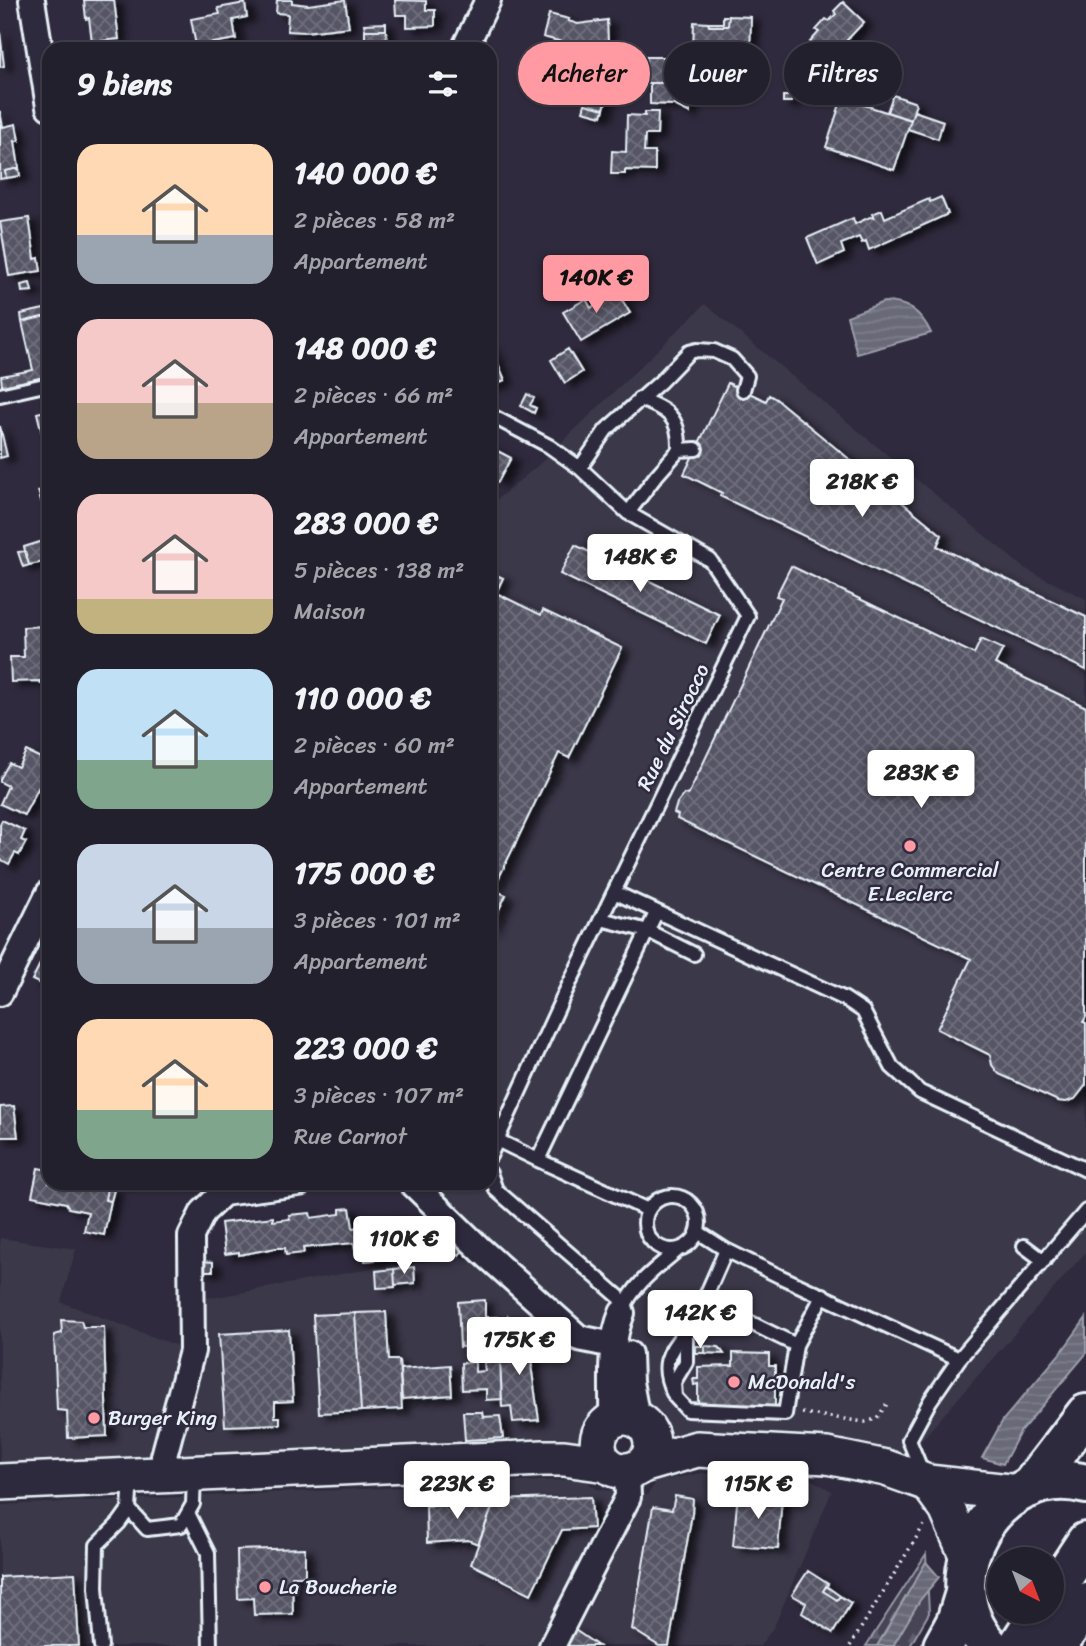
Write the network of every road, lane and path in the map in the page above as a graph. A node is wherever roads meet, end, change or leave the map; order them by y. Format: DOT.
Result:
graph roads {
  1 [pos="32,0"];
  2 [pos="488,0"];
  3 [pos="467,42"];
  4 [pos="42,63"];
  5 [pos="42,386"];
  6 [pos="743,390"];
  7 [pos="0,395"];
  8 [pos="639,400"];
  9 [pos="497,419"];
  10 [pos="696,449"];
  11 [pos="679,450"];
  12 [pos="580,468"];
  13 [pos="628,513"];
  14 [pos="614,892"];
  15 [pos="42,907"];
  16 [pos="656,913"];
  17 [pos="601,919"];
  18 [pos="648,931"];
  19 [pos="694,954"];
  20 [pos="0,993"];
  21 [pos="497,1140"];
  22 [pos="538,1160"];
  23 [pos="1086,1169"];
  24 [pos="246,1190"];
  25 [pos="419,1190"];
  26 [pos="496,1190"];
  27 [pos="648,1210"];
  28 [pos="1086,1211"];
  29 [pos="698,1232"];
  30 [pos="1024,1246"];
  31 [pos="679,1249"];
  32 [pos="726,1250"];
  33 [pos="1044,1261"];
  34 [pos="823,1295"];
  35 [pos="704,1300"];
  36 [pos="625,1310"];
  37 [pos="613,1345"];
  38 [pos="796,1345"];
  39 [pos="960,1359"];
  40 [pos="887,1404"];
  41 [pos="794,1412"];
  42 [pos="1086,1414"];
  43 [pos="625,1425"];
  44 [pos="694,1449"];
  45 [pos="564,1458"];
  46 [pos="625,1467"];
  47 [pos="0,1482"];
  48 [pos="155,1483"];
  49 [pos="1086,1484"];
  50 [pos="1023,1490"];
  51 [pos="938,1496"];
  52 [pos="188,1513"];
  53 [pos="1086,1542"];
  54 [pos="967,1575"];
  55 [pos="1064,1576"];
  56 [pos="1086,1602"];
  57 [pos="1032,1624"];
  58 [pos="101,1646"];
  59 [pos="210,1646"];
  60 [pos="552,1646"];
  61 [pos="850,1646"];
  62 [pos="943,1646"];
  63 [pos="989,1646"];
  64 [pos="1018,1646"];
  65 [pos="1057,1646"];
  1 -- 4 [label="street"];
  2 -- 3 [label="street"];
  5 -- 7 [label="lane"];
  6 -- 8 [label="lane"];
  8 -- 11 [label="lane"];
  8 -- 12 [label="lane"];
  9 -- 12 [label="lane, Rue du Sirocco"];
  10 -- 11 [label="lane"];
  11 -- 13 [label="lane"];
  12 -- 13 [label="lane, Rue du Sirocco"];
  13 -- 14 [label="lane, Rue du Sirocco"];
  14 -- 16 [label="lane"];
  14 -- 17 [label="lane, Rue du Sirocco"];
  15 -- 20 [label="street"];
  16 -- 18 [label="lane"];
  16 -- 23 [label="lane"];
  17 -- 18 [label="lane"];
  17 -- 21 [label="lane, Rue du Sirocco"];
  18 -- 19 [label="lane"];
  18 -- 22 [label="lane"];
  21 -- 22 [label="lane"];
  22 -- 27 [label="lane"];
  24 -- 48 [label="street"];
  25 -- 37 [label="street"];
  26 -- 36 [label="lane"];
  27 -- 29 [label="lane"];
  27 -- 31 [label="lane"];
  28 -- 33 [label="lane"];
  29 -- 31 [label="lane"];
  29 -- 32 [label="lane"];
  30 -- 33 [label="lane"];
  31 -- 36 [label="lane"];
  32 -- 34 [label="lane"];
  32 -- 35 [label="lane"];
  33 -- 39 [label="lane"];
  34 -- 38 [label="lane"];
  34 -- 39 [label="lane"];
  35 -- 38 [label="lane"];
  35 -- 38 [label="lane"];
  36 -- 37 [label="street"];
  36 -- 43 [label="street"];
  37 -- 43 [label="street"];
  39 -- 51 [label="lane"];
  40 -- 41 [label="path"];
  42 -- 50 [label="main road"];
  43 -- 44 [label="main road"];
  43 -- 45 [label="main road"];
  43 -- 46 [label="main road"];
  43 -- 46 [label="main road"];
  44 -- 46 [label="main road"];
  44 -- 51 [label="main road"];
  45 -- 46 [label="main road"];
  45 -- 48 [label="main road"];
  46 -- 60 [label="street"];
  47 -- 48 [label="main road"];
  48 -- 52 [label="lane"];
  48 -- 52 [label="lane"];
  48 -- 58 [label="lane"];
  49 -- 50 [label="main road"];
  50 -- 51 [label="main road"];
  50 -- 54 [label="main road"];
  51 -- 54 [label="main road"];
  51 -- 61 [label="path"];
  52 -- 59 [label="lane"];
  53 -- 55 [label="main road"];
  54 -- 62 [label="main road"];
  54 -- 63 [label="main road"];
  56 -- 65 [label="main road"];
  57 -- 64 [label="main road"];
}
